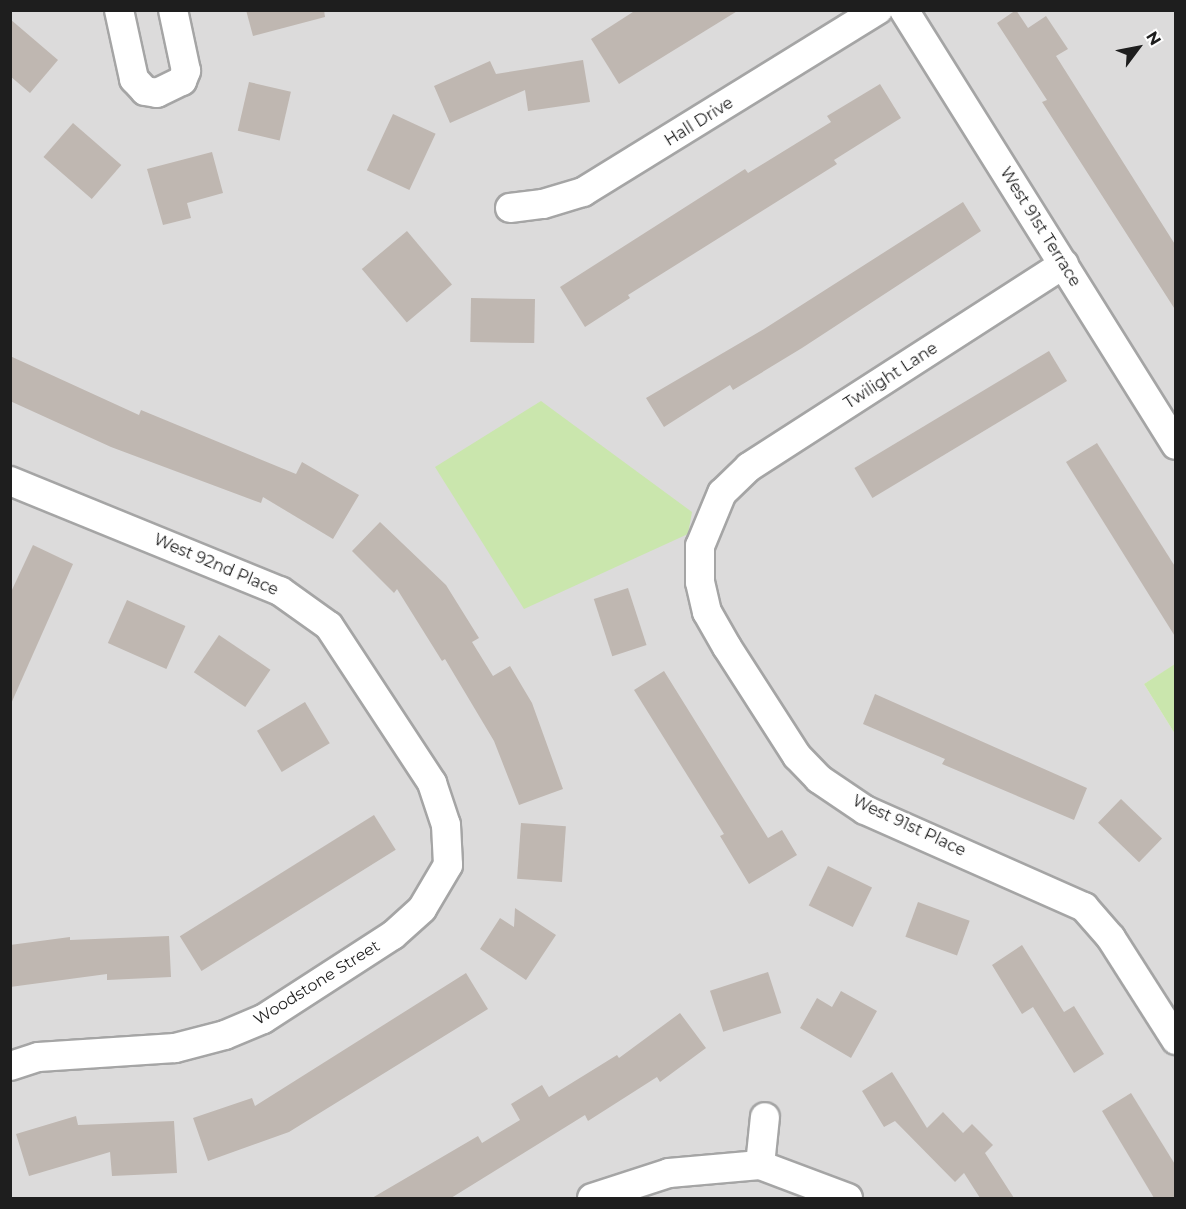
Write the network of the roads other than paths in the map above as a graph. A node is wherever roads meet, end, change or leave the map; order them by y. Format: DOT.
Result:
graph roads {
  1 [pos="119,10"];
  2 [pos="173,10"];
  3 [pos="878,10"];
  4 [pos="904,10"];
  5 [pos="510,208"];
  6 [pos="1064,264"];
  7 [pos="1176,445"];
  8 [pos="10,481"];
  9 [pos="722,493"];
  10 [pos="448,865"];
  11 [pos="1176,1040"];
  12 [pos="10,1066"];
  13 [pos="765,1116"];
  14 [pos="760,1165"];
  15 [pos="592,1198"];
  16 [pos="848,1198"];
  1 -- 2 [label="street"];
  3 -- 5 [label="street, Hall Drive"];
  4 -- 6 [label="street, West 91st Terrace"];
  6 -- 7 [label="street, West 91st Terrace"];
  6 -- 9 [label="street, Twilight Lane"];
  8 -- 10 [label="street, West 92nd Place"];
  9 -- 11 [label="street, West 91st Place"];
  10 -- 12 [label="street, Woodstone Street"];
  13 -- 14 [label="street"];
  14 -- 15 [label="street"];
  14 -- 16 [label="street"];
}
